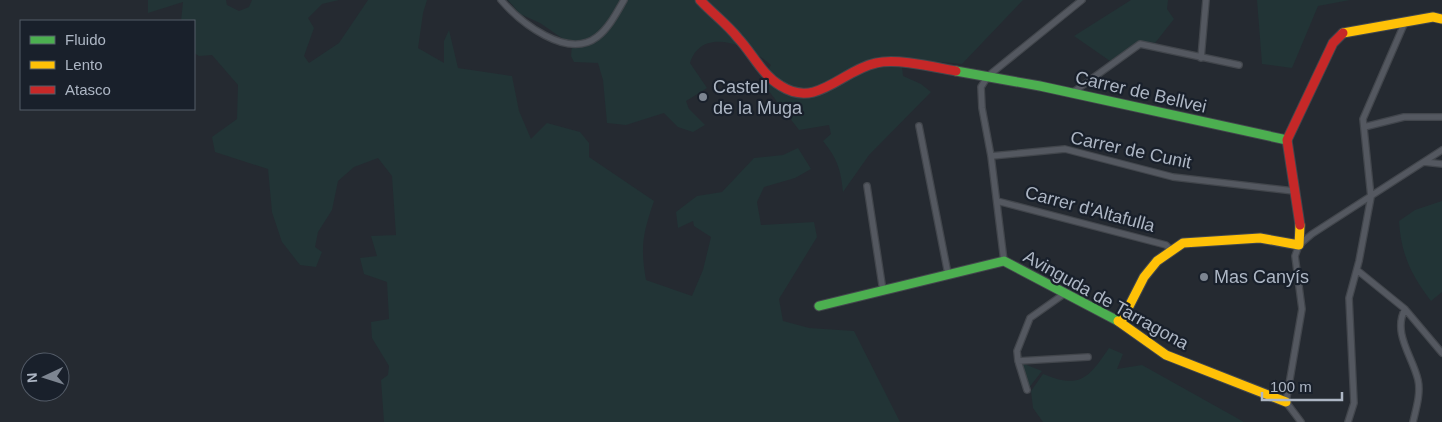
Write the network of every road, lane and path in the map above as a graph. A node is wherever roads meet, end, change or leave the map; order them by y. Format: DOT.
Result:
graph roads {
  1 [pos="501,0"];
  2 [pos="624,0"];
  3 [pos="700,0"];
  4 [pos="1082,0"];
  5 [pos="1206,0"];
  6 [pos="1442,19"];
  7 [pos="1405,22"];
  8 [pos="1201,58"];
  9 [pos="1240,65"];
  10 [pos="988,76"];
  11 [pos="1072,93"];
  12 [pos="1442,117"];
  13 [pos="919,126"];
  14 [pos="1364,127"];
  15 [pos="1287,140"];
  16 [pos="1442,150"];
  17 [pos="991,156"];
  18 [pos="1424,162"];
  19 [pos="1442,164"];
  20 [pos="867,186"];
  21 [pos="1294,191"];
  22 [pos="1372,197"];
  23 [pos="997,201"];
  24 [pos="1299,246"];
  25 [pos="1172,251"];
  26 [pos="1004,261"];
  27 [pos="1357,270"];
  28 [pos="948,274"];
  29 [pos="883,292"];
  30 [pos="1064,294"];
  31 [pos="819,306"];
  32 [pos="1405,310"];
  33 [pos="1121,322"];
  34 [pos="1442,352"];
  35 [pos="1088,357"];
  36 [pos="1018,361"];
  37 [pos="1028,390"];
  38 [pos="1286,402"];
  39 [pos="1301,422"];
  40 [pos="1348,422"];
  41 [pos="1413,422"];
  1 -- 2 [label="street"];
  3 -- 10 [label="street, Carrer de Bellvei"];
  4 -- 10 [label="street"];
  5 -- 8 [label="street"];
  6 -- 7 [label="street"];
  7 -- 14 [label="street"];
  7 -- 15 [label="street"];
  8 -- 9 [label="street"];
  8 -- 11 [label="street"];
  10 -- 11 [label="street, Carrer de Bellvei"];
  10 -- 17 [label="street"];
  11 -- 15 [label="street, Carrer de Bellvei"];
  12 -- 14 [label="street"];
  13 -- 28 [label="street"];
  14 -- 22 [label="street"];
  15 -- 21 [label="street"];
  16 -- 18 [label="street"];
  17 -- 21 [label="street, Carrer de Cunit"];
  17 -- 23 [label="street"];
  18 -- 19 [label="street"];
  18 -- 22 [label="street"];
  20 -- 29 [label="street"];
  21 -- 24 [label="street"];
  22 -- 24 [label="street"];
  22 -- 27 [label="street"];
  23 -- 25 [label="street, Carrer d'Altafulla"];
  23 -- 26 [label="street"];
  24 -- 25 [label="street"];
  24 -- 38 [label="street"];
  25 -- 33 [label="street"];
  26 -- 28 [label="street, Avinguda de Tarragona"];
  26 -- 30 [label="street, Avinguda de Tarragona"];
  27 -- 32 [label="street"];
  27 -- 40 [label="street"];
  28 -- 29 [label="street, Avinguda de Tarragona"];
  29 -- 31 [label="street, Avinguda de Tarragona"];
  30 -- 33 [label="street, Avinguda de Tarragona"];
  30 -- 36 [label="street"];
  32 -- 34 [label="street"];
  32 -- 41 [label="street"];
  33 -- 38 [label="street, Avinguda de Tarragona"];
  35 -- 36 [label="street"];
  36 -- 37 [label="street"];
  38 -- 39 [label="street"];
}
